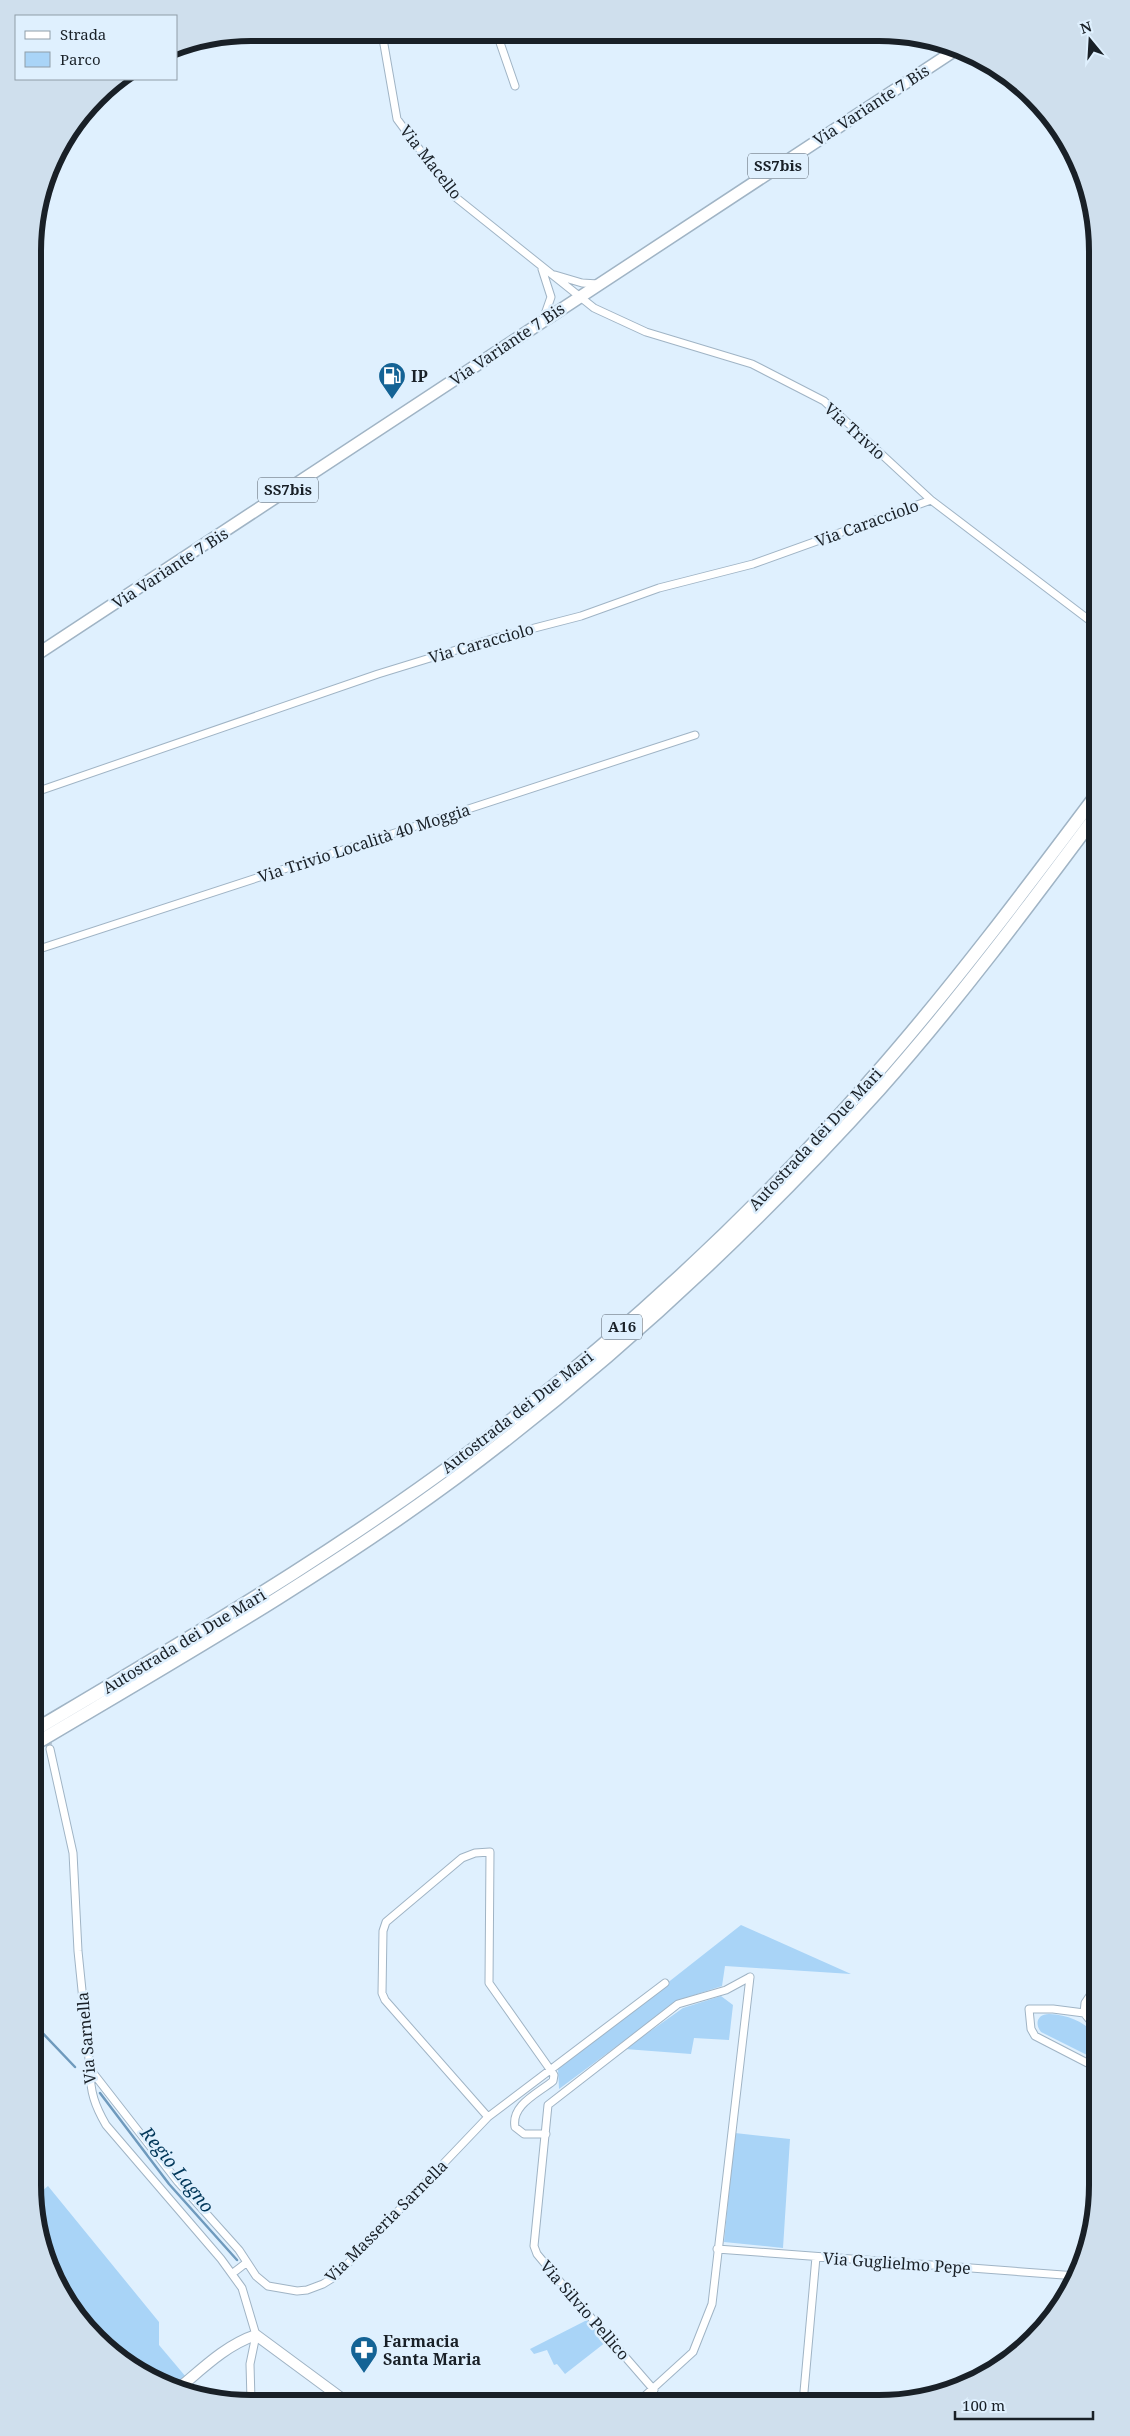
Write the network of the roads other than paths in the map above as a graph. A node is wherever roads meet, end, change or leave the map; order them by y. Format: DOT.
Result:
graph roads {
  1 [pos="383,41"];
  2 [pos="499,41"];
  3 [pos="950,53"];
  4 [pos="515,86"];
  5 [pos="541,266"];
  6 [pos="547,272"];
  7 [pos="598,284"];
  8 [pos="579,296"];
  9 [pos="543,321"];
  10 [pos="931,500"];
  11 [pos="1089,620"];
  12 [pos="41,652"];
  13 [pos="695,735"];
  14 [pos="41,790"];
  15 [pos="1089,805"];
  16 [pos="1089,825"];
  17 [pos="41,948"];
  18 [pos="41,1726"];
  19 [pos="41,1740"];
  20 [pos="50,1749"];
  21 [pos="665,1983"];
  22 [pos="1089,1997"];
  23 [pos="1084,2013"];
  24 [pos="1089,2019"];
  25 [pos="1089,2064"];
  26 [pos="90,2069"];
  27 [pos="551,2069"];
  28 [pos="488,2117"];
  29 [pos="546,2134"];
  30 [pos="717,2249"];
  31 [pos="816,2257"];
  32 [pos="246,2263"];
  33 [pos="233,2273"];
  34 [pos="1068,2275"];
  35 [pos="256,2334"];
  36 [pos="184,2384"];
  37 [pos="654,2390"];
  38 [pos="251,2395"];
  39 [pos="337,2395"];
  40 [pos="647,2395"];
  41 [pos="804,2395"];
  1 -- 5 [label="street, Via Macello"];
  2 -- 4 [label="street"];
  3 -- 7 [label="main road, Via Variante 7 Bis / SS7bis"];
  5 -- 6 [label="street, Via Macello"];
  5 -- 9 [label="street"];
  6 -- 7 [label="street"];
  6 -- 8 [label="street, Via Macello"];
  7 -- 8 [label="main road, Via Variante 7 Bis / SS7bis"];
  8 -- 9 [label="main road, Via Variante 7 Bis / SS7bis"];
  8 -- 10 [label="street, Via Trivio"];
  9 -- 12 [label="main road, Via Variante 7 Bis / SS7bis"];
  10 -- 11 [label="street, Via Trivio"];
  10 -- 14 [label="street, Via Caracciolo"];
  13 -- 17 [label="street, Via Trivio Località 40 Moggia"];
  15 -- 18 [label="highway, Autostrada dei Due Mari / A16"];
  16 -- 19 [label="highway, Autostrada dei Due Mari / A16"];
  20 -- 26 [label="street, Via Sarnella"];
  21 -- 27 [label="street, Via Masseria Sarnella"];
  22 -- 23 [label="street"];
  23 -- 24 [label="street"];
  23 -- 25 [label="street"];
  26 -- 32 [label="street, Via Masseria Sarnella"];
  26 -- 33 [label="street, Via Sarnella"];
  27 -- 28 [label="street, Via Masseria Sarnella"];
  27 -- 28 [label="street"];
  27 -- 29 [label="street"];
  28 -- 32 [label="street, Via Masseria Sarnella"];
  29 -- 30 [label="street, Via Silvio Pellico"];
  29 -- 37 [label="street, Via Silvio Pellico"];
  30 -- 31 [label="street, Via Guglielmo Pepe"];
  30 -- 37 [label="street"];
  31 -- 34 [label="street, Via Guglielmo Pepe"];
  31 -- 41 [label="street"];
  32 -- 33 [label="street"];
  33 -- 35 [label="street, Via Sarnella"];
  35 -- 36 [label="street"];
  35 -- 38 [label="street"];
  35 -- 39 [label="street"];
  37 -- 40 [label="street"];
}
